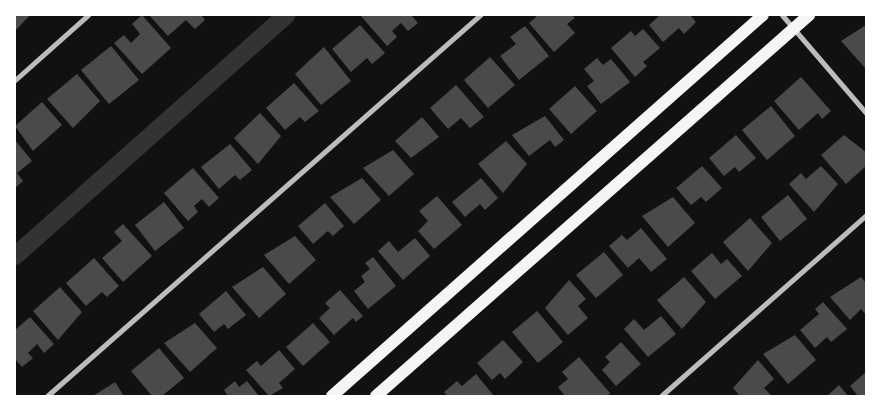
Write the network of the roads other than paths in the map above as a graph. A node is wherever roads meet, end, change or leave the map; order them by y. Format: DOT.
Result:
graph roads {
  1 [pos="88,15"];
  2 [pos="480,15"];
  3 [pos="762,15"];
  4 [pos="782,15"];
  5 [pos="809,15"];
  6 [pos="794,28"];
  7 [pos="15,80"];
  8 [pos="866,112"];
  9 [pos="866,215"];
  10 [pos="47,396"];
  11 [pos="332,396"];
  12 [pos="376,396"];
  13 [pos="661,396"];
  1 -- 7 [label="street"];
  2 -- 10 [label="street"];
  3 -- 11 [label="main road"];
  4 -- 6 [label="street"];
  5 -- 6 [label="main road"];
  6 -- 8 [label="street"];
  6 -- 12 [label="main road"];
  9 -- 13 [label="street"];
}
